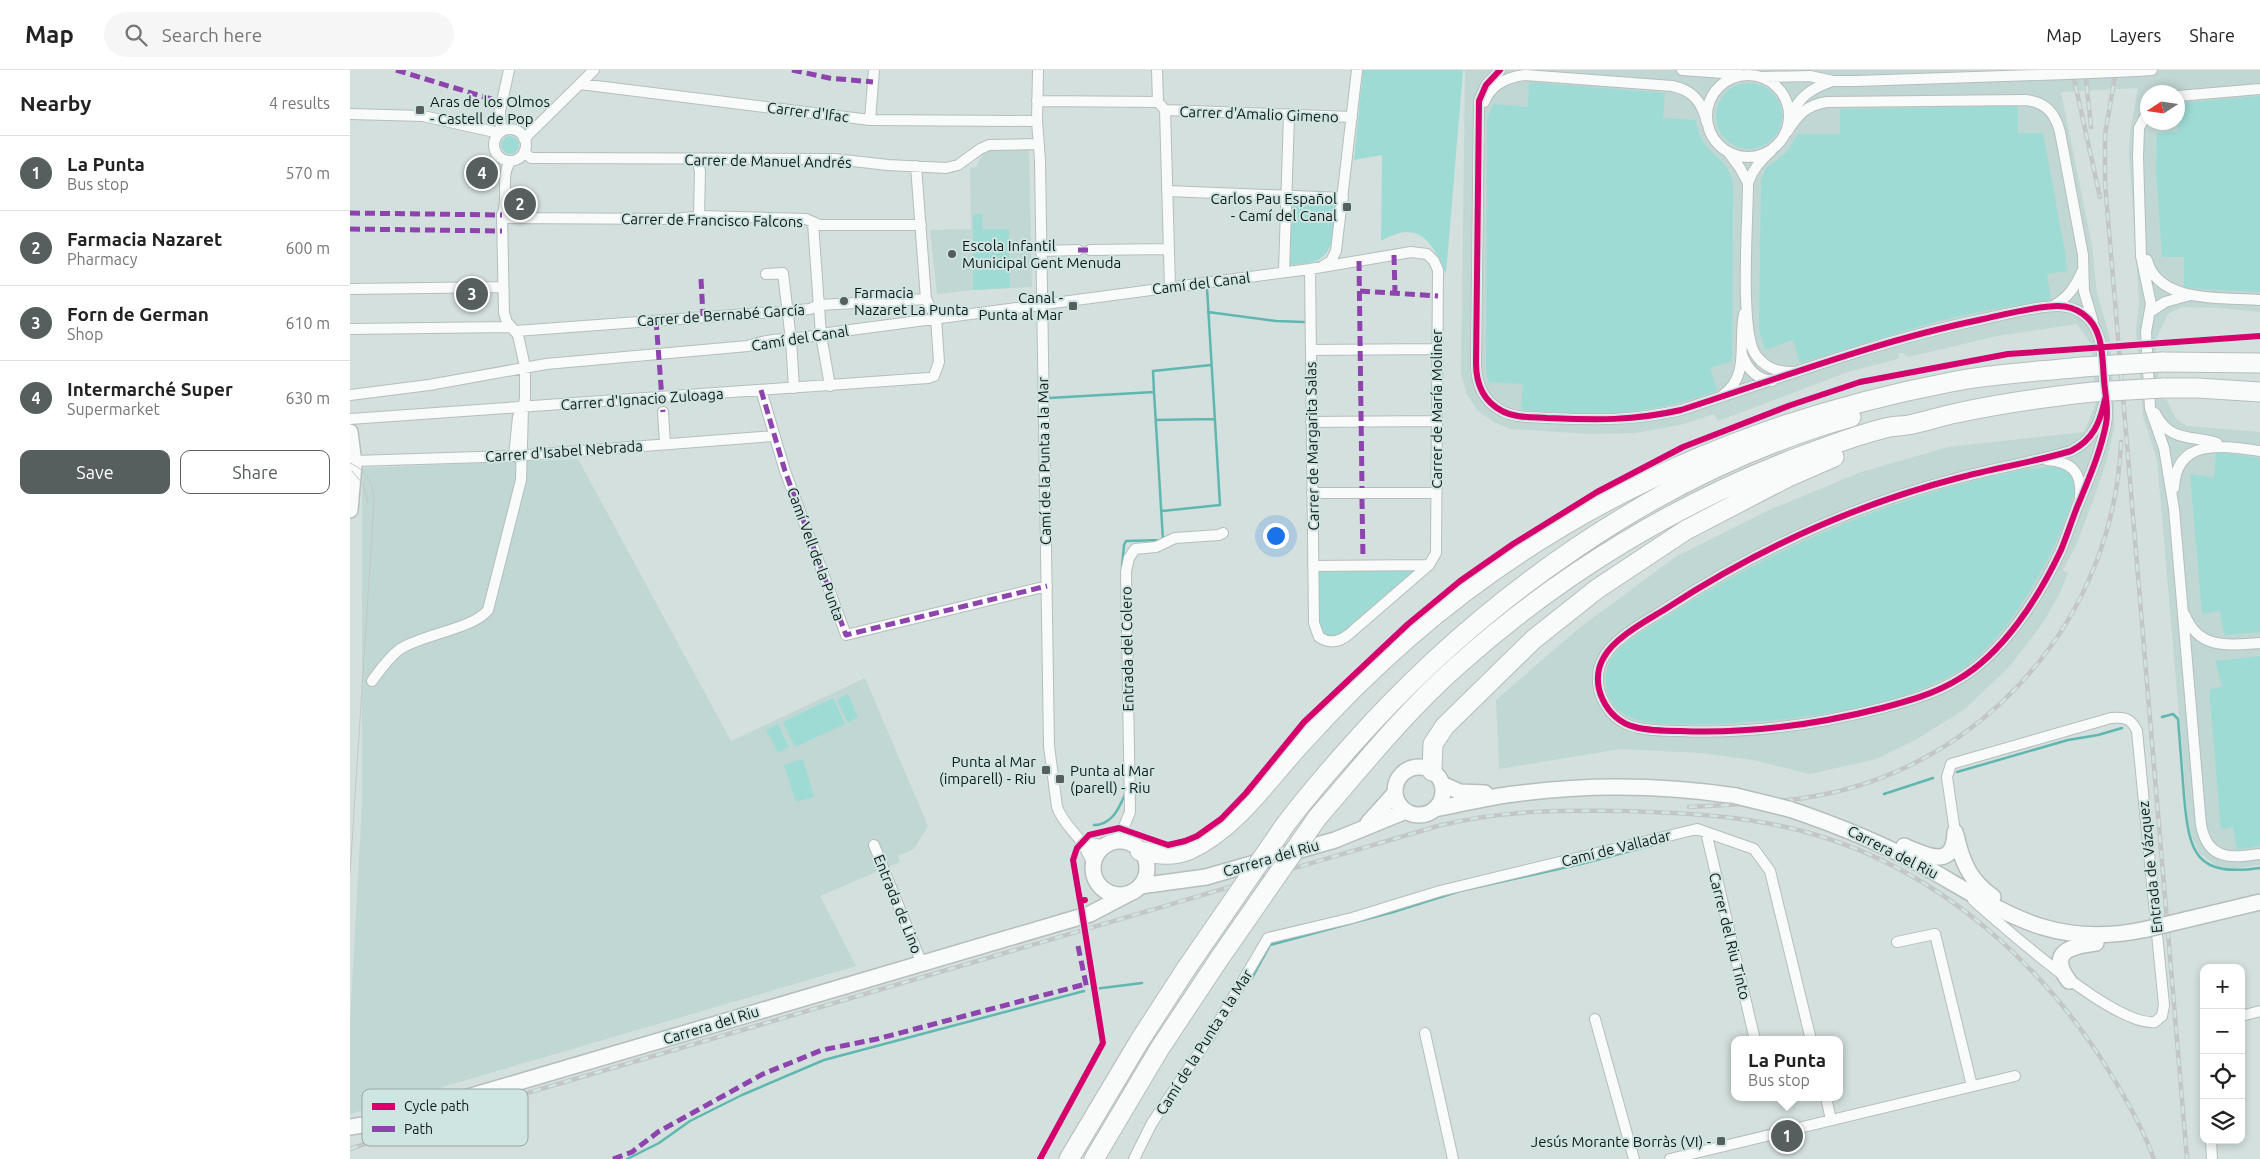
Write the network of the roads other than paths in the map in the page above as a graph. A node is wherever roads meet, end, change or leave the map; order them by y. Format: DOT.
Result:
graph roads {
  1 [pos="509,70"];
  2 [pos="594,70"];
  3 [pos="874,70"];
  4 [pos="1038,70"];
  5 [pos="1156,70"];
  6 [pos="1357,70"];
  7 [pos="1500,70"];
  8 [pos="1682,70"];
  9 [pos="2152,70"];
  10 [pos="2137,71"];
  11 [pos="1749,75"];
  12 [pos="1762,77"];
  13 [pos="1832,81"];
  14 [pos="580,84"];
  15 [pos="2260,89"];
  16 [pos="2185,95"];
  17 [pos="1037,102"];
  18 [pos="1158,102"];
  19 [pos="1165,110"];
  20 [pos="350,114"];
  21 [pos="1289,114"];
  22 [pos="1352,117"];
  23 [pos="1789,118"];
  24 [pos="870,120"];
  25 [pos="1036,121"];
  26 [pos="1707,122"];
  27 [pos="2140,128"];
  28 [pos="1478,130"];
  29 [pos="500,132"];
  30 [pos="1786,132"];
  31 [pos="524,139"];
  32 [pos="1037,144"];
  33 [pos="1771,151"];
  34 [pos="524,152"];
  35 [pos="1729,153"];
  36 [pos="498,156"];
  37 [pos="697,160"];
  38 [pos="511,161"];
  39 [pos="916,166"];
  40 [pos="1748,184"];
  41 [pos="1167,191"];
  42 [pos="1286,196"];
  43 [pos="1342,198"];
  44 [pos="502,216"];
  45 [pos="699,216"];
  46 [pos="813,223"];
  47 [pos="921,225"];
  48 [pos="2142,242"];
  49 [pos="1169,249"];
  50 [pos="1078,250"];
  51 [pos="1090,250"];
  52 [pos="1041,251"];
  53 [pos="1427,254"];
  54 [pos="2084,267"];
  55 [pos="1314,268"];
  56 [pos="1284,272"];
  57 [pos="766,274"];
  58 [pos="1170,287"];
  59 [pos="503,288"];
  60 [pos="350,289"];
  61 [pos="2191,295"];
  62 [pos="926,299"];
  63 [pos="2260,300"];
  64 [pos="1042,303"];
  65 [pos="1747,304"];
  66 [pos="819,305"];
  67 [pos="2051,307"];
  68 [pos="788,311"];
  69 [pos="2150,312"];
  70 [pos="936,318"];
  71 [pos="2094,324"];
  72 [pos="350,329"];
  73 [pos="513,329"];
  74 [pos="821,335"];
  75 [pos="791,340"];
  76 [pos="1741,348"];
  77 [pos="1436,349"];
  78 [pos="1311,350"];
  79 [pos="2260,363"];
  80 [pos="525,368"];
  81 [pos="2076,368"];
  82 [pos="1801,371"];
  83 [pos="1773,381"];
  84 [pos="830,386"];
  85 [pos="794,388"];
  86 [pos="761,390"];
  87 [pos="2156,392"];
  88 [pos="2260,392"];
  89 [pos="350,395"];
  90 [pos="2099,396"];
  91 [pos="1718,398"];
  92 [pos="523,408"];
  93 [pos="663,412"];
  94 [pos="350,419"];
  95 [pos="1436,421"];
  96 [pos="1311,422"];
  97 [pos="1908,425"];
  98 [pos="350,433"];
  99 [pos="774,436"];
  100 [pos="350,441"];
  101 [pos="665,443"];
  102 [pos="2228,446"];
  103 [pos="2260,451"];
  104 [pos="519,455"];
  105 [pos="2042,460"];
  106 [pos="354,461"];
  107 [pos="1312,493"];
  108 [pos="1436,493"];
  109 [pos="2079,500"];
  110 [pos="2174,509"];
  111 [pos="350,510"];
  112 [pos="1223,533"];
  113 [pos="1429,565"];
  114 [pos="1313,566"];
  115 [pos="1046,586"];
  116 [pos="2182,610"];
  117 [pos="2260,643"];
  118 [pos="372,681"];
  119 [pos="1437,777"];
  120 [pos="1395,793"];
  121 [pos="1514,794"];
  122 [pos="1435,809"];
  123 [pos="1406,811"];
  124 [pos="1840,826"];
  125 [pos="1363,827"];
  126 [pos="1706,832"];
  127 [pos="1955,832"];
  128 [pos="1082,843"];
  129 [pos="1112,843"];
  130 [pos="874,845"];
  131 [pos="2260,854"];
  132 [pos="1143,857"];
  133 [pos="1093,864"];
  134 [pos="1095,880"];
  135 [pos="1177,881"];
  136 [pos="1956,885"];
  137 [pos="1134,890"];
  138 [pos="2260,902"];
  139 [pos="1071,920"];
  140 [pos="2043,928"];
  141 [pos="2125,933"];
  142 [pos="1282,935"];
  143 [pos="1897,942"];
  144 [pos="922,964"];
  145 [pos="2069,981"];
  146 [pos="2260,1011"];
  147 [pos="2245,1015"];
  148 [pos="1595,1019"];
  149 [pos="1425,1033"];
  150 [pos="1754,1036"];
  151 [pos="1810,1036"];
  152 [pos="2015,1076"];
  153 [pos="1972,1086"];
  154 [pos="495,1089"];
  155 [pos="1827,1101"];
  156 [pos="1831,1120"];
  157 [pos="2211,1144"];
  158 [pos="1069,1159"];
  159 [pos="1094,1159"];
  160 [pos="1134,1159"];
  161 [pos="1453,1159"];
  162 [pos="1634,1159"];
  163 [pos="1670,1159"];
  164 [pos="2212,1159"];
  1 -- 29 [label="street"];
  2 -- 14 [label="street"];
  3 -- 24 [label="street"];
  4 -- 17 [label="street, Camí de la Punta a la Mar"];
  5 -- 18 [label="street"];
  6 -- 22 [label="street"];
  7 -- 28 [label="street"];
  8 -- 11 [label="street"];
  9 -- 10 [label="street"];
  10 -- 13 [label="street, bridge"];
  11 -- 12 [label="street"];
  11 -- 26 [label="street"];
  12 -- 13 [label="street"];
  12 -- 23 [label="street"];
  13 -- 23 [label="street"];
  14 -- 24 [label="street, Carrer d'Ifac"];
  14 -- 31 [label="street"];
  15 -- 16 [label="street"];
  17 -- 18 [label="street"];
  17 -- 25 [label="street, Camí de la Punta a la Mar"];
  18 -- 19 [label="street"];
  19 -- 21 [label="street, Carrer d'Amalio Gimeno"];
  19 -- 41 [label="street"];
  20 -- 29 [label="street"];
  21 -- 22 [label="street, Carrer d'Amalio Gimeno"];
  21 -- 42 [label="street"];
  22 -- 43 [label="street"];
  23 -- 30 [label="street"];
  24 -- 25 [label="street, Carrer d'Ifac"];
  25 -- 32 [label="street, Camí de la Punta a la Mar"];
  26 -- 28 [label="street"];
  26 -- 35 [label="street"];
  27 -- 48 [label="street"];
  28 -- 91 [label="street"];
  29 -- 31 [label="street"];
  29 -- 36 [label="street"];
  30 -- 33 [label="street"];
  30 -- 54 [label="street"];
  31 -- 34 [label="street"];
  32 -- 39 [label="street, Carrer de Manuel Andrés"];
  32 -- 52 [label="street, Camí de la Punta a la Mar"];
  33 -- 35 [label="street"];
  33 -- 40 [label="street"];
  34 -- 37 [label="street, Carrer de Manuel Andrés"];
  34 -- 38 [label="street"];
  35 -- 40 [label="street"];
  36 -- 38 [label="street"];
  36 -- 44 [label="street"];
  37 -- 39 [label="street, Carrer de Manuel Andrés"];
  37 -- 45 [label="street"];
  38 -- 44 [label="street"];
  39 -- 47 [label="street"];
  40 -- 65 [label="street"];
  41 -- 42 [label="street"];
  41 -- 49 [label="street"];
  42 -- 43 [label="street"];
  42 -- 56 [label="street"];
  43 -- 55 [label="street"];
  44 -- 45 [label="street, Carrer de Francisco Falcons"];
  44 -- 59 [label="street"];
  45 -- 46 [label="street, Carrer de Francisco Falcons"];
  46 -- 47 [label="street, Carrer de Francisco Falcons"];
  46 -- 66 [label="street"];
  47 -- 62 [label="street"];
  48 -- 61 [label="street"];
  48 -- 69 [label="street"];
  49 -- 51 [label="street"];
  49 -- 58 [label="street"];
  50 -- 52 [label="street"];
  52 -- 64 [label="street, Camí de la Punta a la Mar"];
  53 -- 55 [label="street, Camí del Canal"];
  53 -- 77 [label="street, Carrer de María Moliner"];
  54 -- 67 [label="street"];
  54 -- 71 [label="street"];
  55 -- 56 [label="street, Camí del Canal"];
  55 -- 78 [label="street, Carrer de Margarita Salas"];
  56 -- 58 [label="street, Camí del Canal"];
  57 -- 68 [label="street"];
  58 -- 64 [label="street, Camí del Canal"];
  59 -- 60 [label="street"];
  59 -- 73 [label="street"];
  61 -- 63 [label="street"];
  61 -- 69 [label="street"];
  62 -- 66 [label="street, Carrer de Bernabé García"];
  62 -- 70 [label="street"];
  64 -- 70 [label="street, Camí del Canal"];
  64 -- 115 [label="street, Camí de la Punta a la Mar"];
  65 -- 76 [label="street"];
  65 -- 82 [label="street"];
  66 -- 68 [label="street, Carrer de Bernabé García"];
  66 -- 74 [label="street"];
  67 -- 71 [label="street"];
  67 -- 82 [label="street"];
  68 -- 73 [label="street, Carrer de Bernabé García"];
  68 -- 75 [label="street"];
  69 -- 87 [label="street"];
  70 -- 74 [label="street, Camí del Canal"];
  70 -- 84 [label="street, Carrer d'Ignacio Zuloaga"];
  71 -- 90 [label="street"];
  72 -- 73 [label="street, Carrer de Bernabé García"];
  73 -- 80 [label="street"];
  74 -- 75 [label="street, Camí del Canal"];
  74 -- 84 [label="street"];
  75 -- 80 [label="street, Camí del Canal"];
  75 -- 85 [label="street"];
  76 -- 83 [label="street"];
  76 -- 91 [label="street"];
  77 -- 78 [label="street"];
  77 -- 95 [label="street, Carrer de María Moliner"];
  78 -- 96 [label="street, Carrer de Margarita Salas"];
  79 -- 81 [label="highway, bridge"];
  80 -- 89 [label="street, Camí del Canal"];
  80 -- 92 [label="street"];
  81 -- 132 [label="highway"];
  81 -- 158 [label="highway, bridge"];
  82 -- 83 [label="street"];
  83 -- 91 [label="street"];
  84 -- 85 [label="street, Carrer d'Ignacio Zuloaga"];
  85 -- 86 [label="street, Carrer d'Ignacio Zuloaga"];
  86 -- 92 [label="street, Carrer d'Ignacio Zuloaga"];
  86 -- 99 [label="street, Camí Vell de la Punta"];
  87 -- 88 [label="highway"];
  87 -- 90 [label="highway, bridge"];
  87 -- 102 [label="street"];
  87 -- 110 [label="street"];
  90 -- 97 [label="highway"];
  90 -- 105 [label="street"];
  90 -- 109 [label="street"];
  92 -- 94 [label="street, Carrer d'Ignacio Zuloaga"];
  92 -- 104 [label="street"];
  93 -- 101 [label="street"];
  95 -- 96 [label="street"];
  95 -- 108 [label="street, Carrer de María Moliner"];
  96 -- 107 [label="street, Carrer de Margarita Salas"];
  97 -- 119 [label="highway"];
  97 -- 159 [label="highway, bridge"];
  98 -- 100 [label="street"];
  98 -- 106 [label="street"];
  99 -- 101 [label="street, Carrer d'Isabel Nebrada"];
  99 -- 115 [label="street, Camí Vell de la Punta"];
  101 -- 104 [label="street, Carrer d'Isabel Nebrada"];
  102 -- 103 [label="street"];
  102 -- 110 [label="street"];
  104 -- 106 [label="street, Carrer d'Isabel Nebrada"];
  104 -- 118 [label="street"];
  105 -- 109 [label="street"];
  105 -- 109 [label="street"];
  106 -- 111 [label="street"];
  107 -- 108 [label="street"];
  107 -- 114 [label="street, Carrer de Margarita Salas"];
  108 -- 113 [label="street, Carrer de María Moliner"];
  110 -- 116 [label="street"];
  112 -- 129 [label="street, Entrada del Colero"];
  113 -- 114 [label="street"];
  113 -- 114 [label="street, Carrer de Margarita Salas"];
  115 -- 128 [label="street, Camí de la Punta a la Mar"];
  116 -- 117 [label="street"];
  116 -- 131 [label="street"];
  119 -- 120 [label="street"];
  119 -- 121 [label="street, Carrera del Riu"];
  119 -- 122 [label="street"];
  120 -- 123 [label="street"];
  120 -- 125 [label="street, Carrera del Riu"];
  121 -- 122 [label="street, Carrera del Riu"];
  121 -- 124 [label="street, Carrera del Riu, bridge"];
  122 -- 123 [label="street"];
  123 -- 125 [label="street, Carrera del Riu"];
  124 -- 127 [label="street"];
  124 -- 136 [label="street, Carrera del Riu"];
  125 -- 135 [label="street, Carrera del Riu"];
  126 -- 142 [label="street, Camí de Valladar"];
  126 -- 150 [label="street, Carrer del Riu Tinto"];
  126 -- 151 [label="street, Camí de Valladar"];
  127 -- 140 [label="street"];
  127 -- 145 [label="street, Entrada de Vázquez"];
  128 -- 129 [label="street"];
  128 -- 133 [label="street, Camí de la Punta a la Mar"];
  129 -- 132 [label="street"];
  129 -- 133 [label="street"];
  130 -- 144 [label="street, Entrada de Lino"];
  132 -- 135 [label="street"];
  132 -- 137 [label="street"];
  133 -- 134 [label="street"];
  134 -- 137 [label="street"];
  134 -- 139 [label="street, Carrera del Riu"];
  135 -- 137 [label="street, Carrera del Riu"];
  136 -- 140 [label="street, Carrera del Riu"];
  136 -- 145 [label="street, Entrada de Vázquez"];
  137 -- 139 [label="street, Carrera del Riu"];
  138 -- 141 [label="street, Carrera del Riu, bridge"];
  139 -- 144 [label="street, Carrera del Riu"];
  140 -- 141 [label="street, Carrera del Riu"];
  141 -- 145 [label="street"];
  142 -- 160 [label="street, Camí de la Punta a la Mar"];
  143 -- 153 [label="street"];
  144 -- 154 [label="street, Carrera del Riu"];
  146 -- 147 [label="street"];
  148 -- 162 [label="street"];
  149 -- 161 [label="street"];
  152 -- 153 [label="street"];
  153 -- 156 [label="street"];
  155 -- 156 [label="street"];
  156 -- 163 [label="street"];
  157 -- 164 [label="street"];
}
